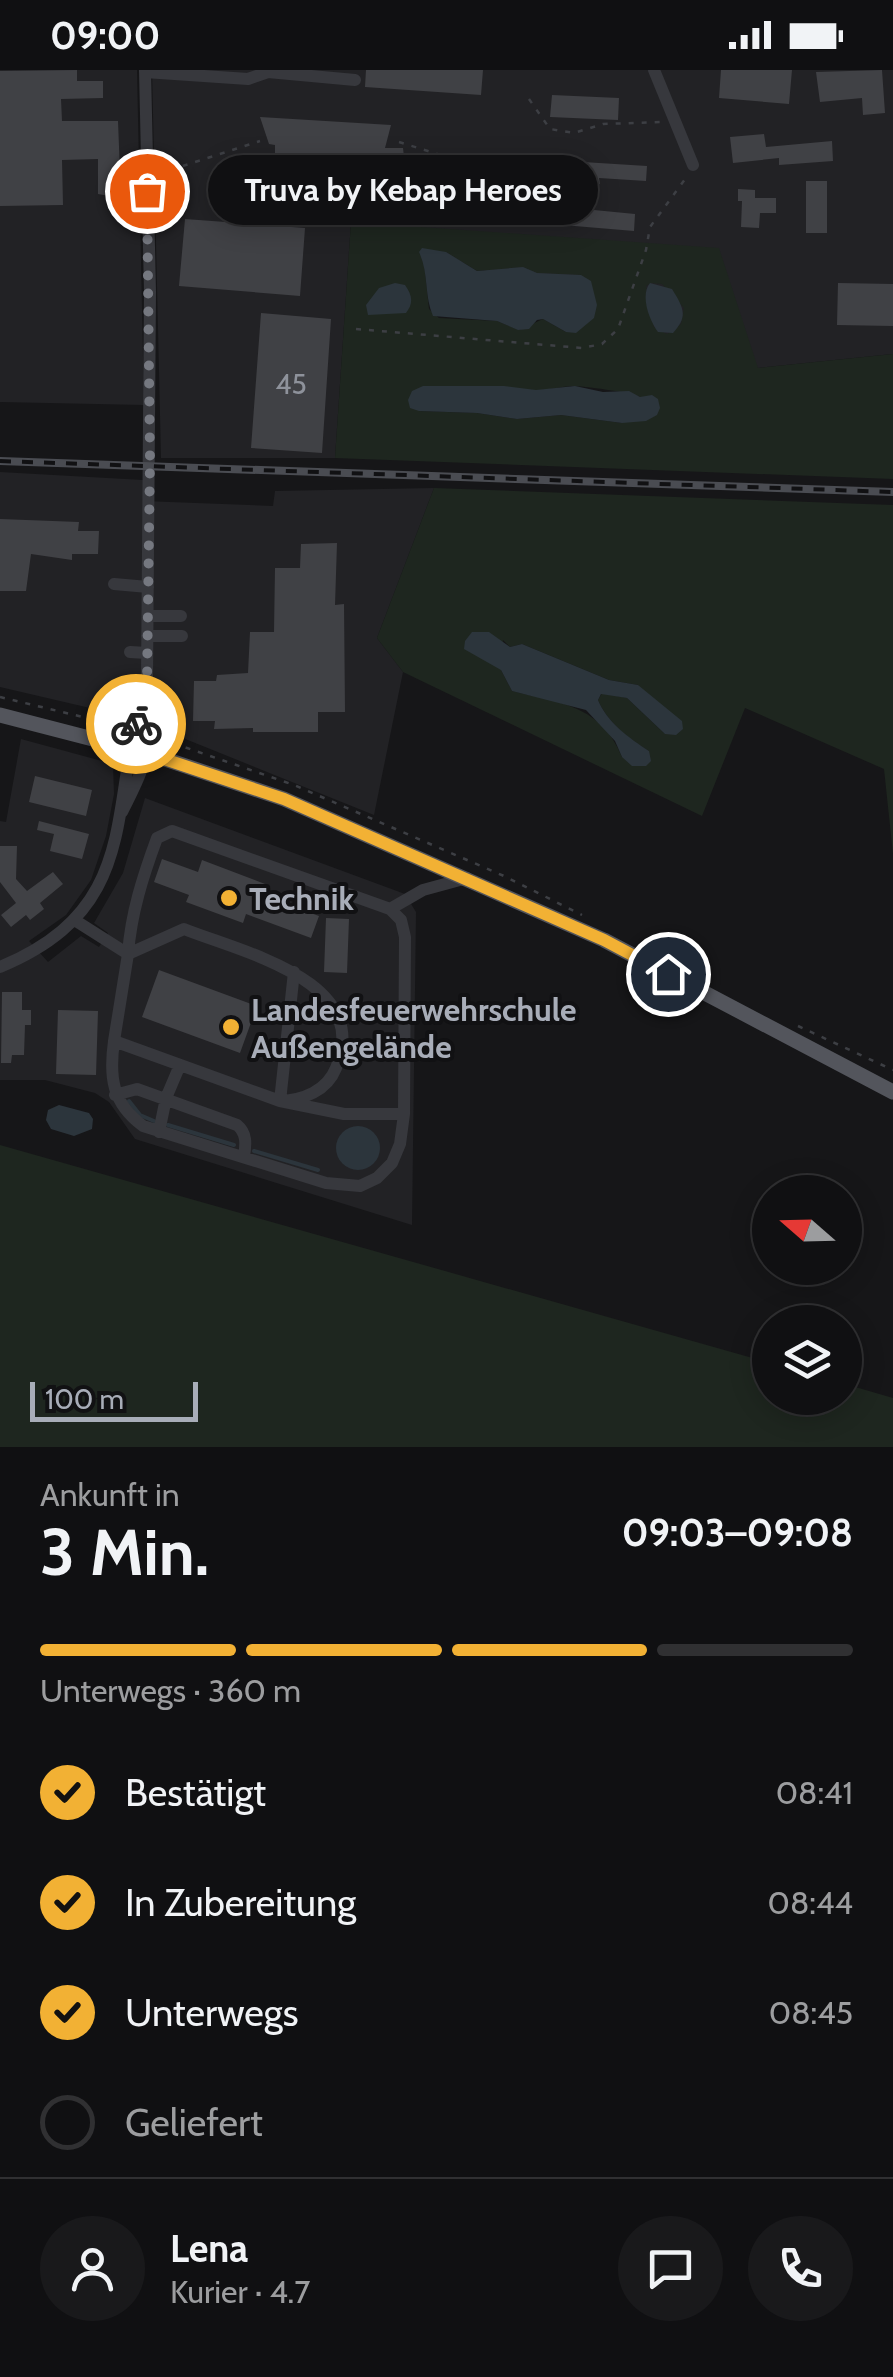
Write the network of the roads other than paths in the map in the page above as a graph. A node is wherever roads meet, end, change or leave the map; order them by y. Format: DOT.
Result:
graph roads {
  1 [pos="654,70"];
  2 [pos="145,71"];
  3 [pos="244,74"];
  4 [pos="355,80"];
  5 [pos="693,165"];
  6 [pos="114,584"];
  7 [pos="148,587"];
  8 [pos="148,616"];
  9 [pos="181,616"];
  10 [pos="147,636"];
  11 [pos="182,636"];
  12 [pos="130,652"];
  13 [pos="147,653"];
  14 [pos="0,715"];
  15 [pos="139,751"];
  16 [pos="467,878"];
  17 [pos="390,909"];
  18 [pos="76,921"];
  19 [pos="128,954"];
  20 [pos="0,967"];
  21 [pos="294,972"];
  22 [pos="114,1041"];
  23 [pos="287,1048"];
  24 [pos="336,1049"];
  25 [pos="351,1049"];
  26 [pos="404,1050"];
  27 [pos="180,1065"];
  28 [pos="893,1092"];
  29 [pos="115,1095"];
  30 [pos="166,1098"];
  31 [pos="280,1101"];
  32 [pos="404,1114"];
  33 [pos="159,1132"];
  34 [pos="244,1156"];
  1 -- 5 [label="street"];
  2 -- 3 [label="street"];
  2 -- 7 [label="street"];
  3 -- 4 [label="street"];
  6 -- 7 [label="street"];
  7 -- 8 [label="street"];
  8 -- 9 [label="street"];
  8 -- 10 [label="street"];
  10 -- 11 [label="street"];
  10 -- 13 [label="street"];
  12 -- 13 [label="street"];
  13 -- 15 [label="street"];
  14 -- 15 [label="main road"];
  15 -- 16 [label="main road"];
  15 -- 18 [label="street"];
  16 -- 17 [label="street"];
  16 -- 28 [label="main road"];
  17 -- 19 [label="street"];
  17 -- 26 [label="street"];
  18 -- 19 [label="street"];
  18 -- 20 [label="street"];
  19 -- 21 [label="street"];
  19 -- 22 [label="street"];
  21 -- 23 [label="street"];
  21 -- 31 [label="street"];
  22 -- 27 [label="street"];
  22 -- 29 [label="street"];
  23 -- 24 [label="street"];
  23 -- 31 [label="street"];
  25 -- 26 [label="street"];
  26 -- 32 [label="street"];
  27 -- 30 [label="street"];
  27 -- 31 [label="street"];
  29 -- 30 [label="street"];
  29 -- 33 [label="street"];
  30 -- 33 [label="street"];
  30 -- 34 [label="street"];
  31 -- 32 [label="street"];
  32 -- 34 [label="street"];
  33 -- 34 [label="street"];
}
